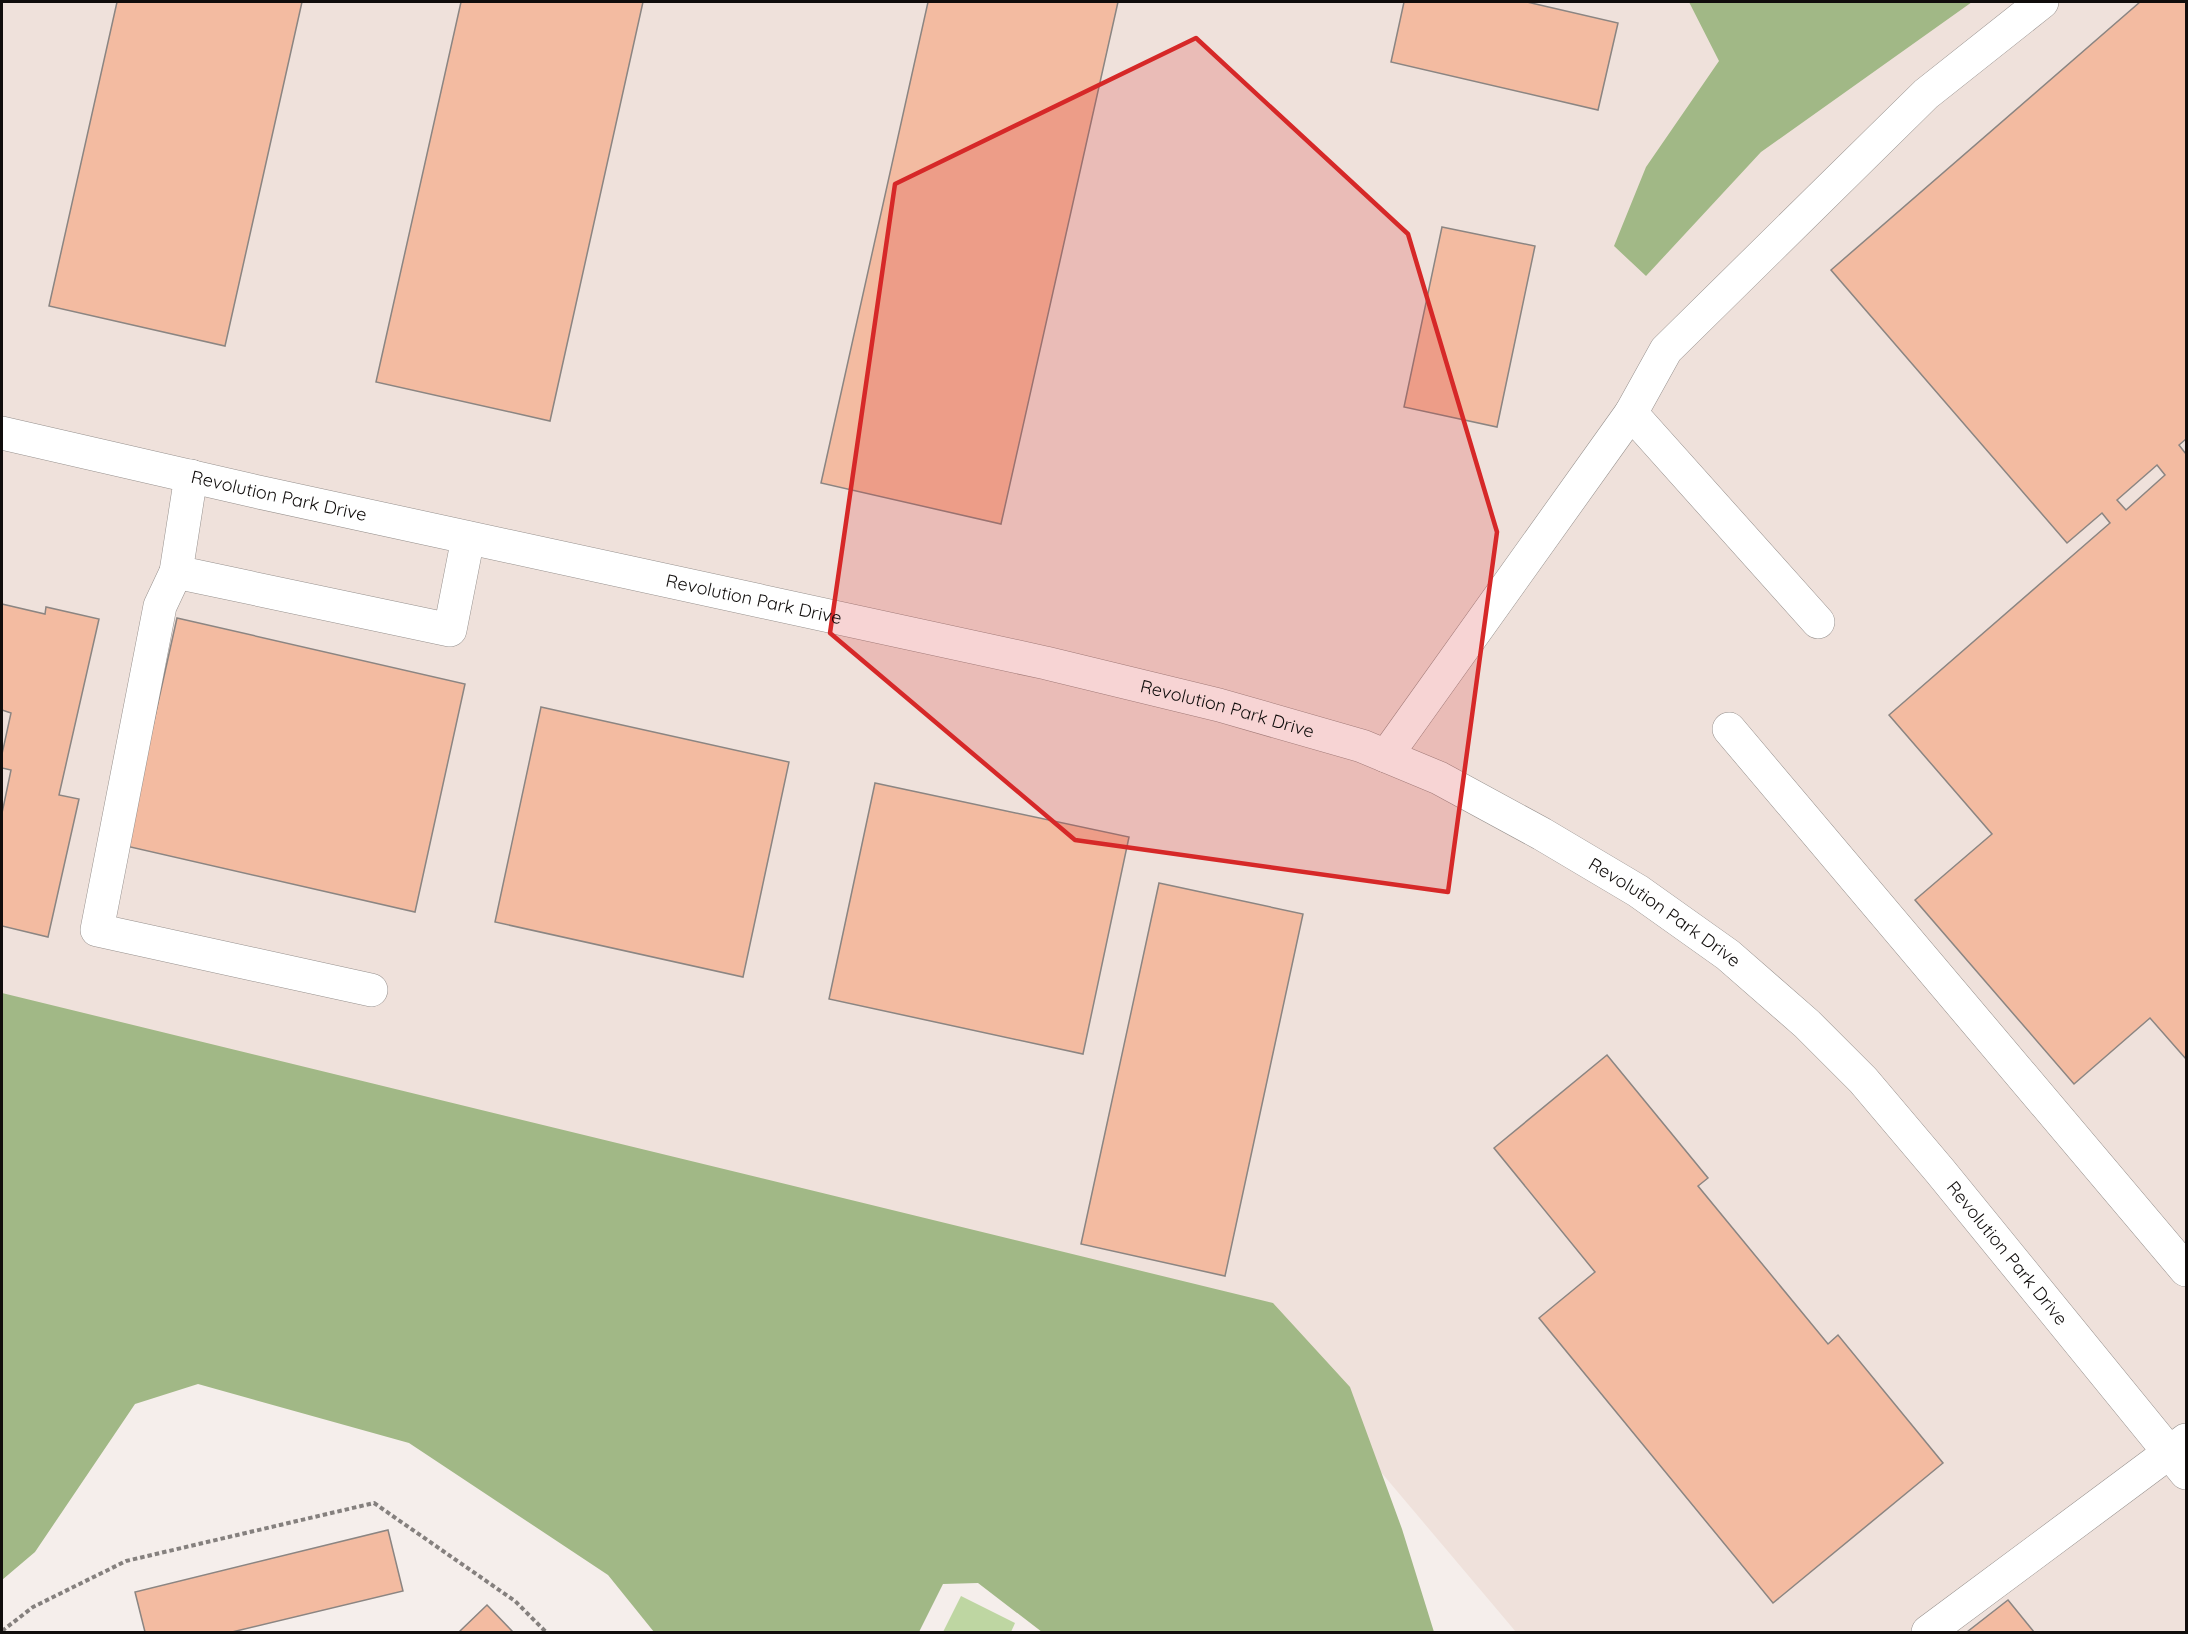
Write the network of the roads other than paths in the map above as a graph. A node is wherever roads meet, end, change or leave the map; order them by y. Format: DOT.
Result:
graph roads {
  1 [pos="2042,2"];
  2 [pos="1631,413"];
  3 [pos="2,433"];
  4 [pos="191,477"];
  5 [pos="468,538"];
  6 [pos="176,572"];
  7 [pos="1818,622"];
  8 [pos="1730,729"];
  9 [pos="1386,756"];
  10 [pos="370,990"];
  11 [pos="2187,1270"];
  12 [pos="2181,1456"];
  13 [pos="1928,1632"];
  1 -- 2 [label="street"];
  2 -- 7 [label="street"];
  2 -- 9 [label="street"];
  3 -- 4 [label="street, Revolution Park Drive"];
  4 -- 5 [label="street, Revolution Park Drive"];
  4 -- 6 [label="street"];
  5 -- 6 [label="street"];
  5 -- 9 [label="street, Revolution Park Drive"];
  6 -- 10 [label="street"];
  8 -- 11 [label="street"];
  9 -- 12 [label="street, Revolution Park Drive"];
  12 -- 13 [label="street"];
}
